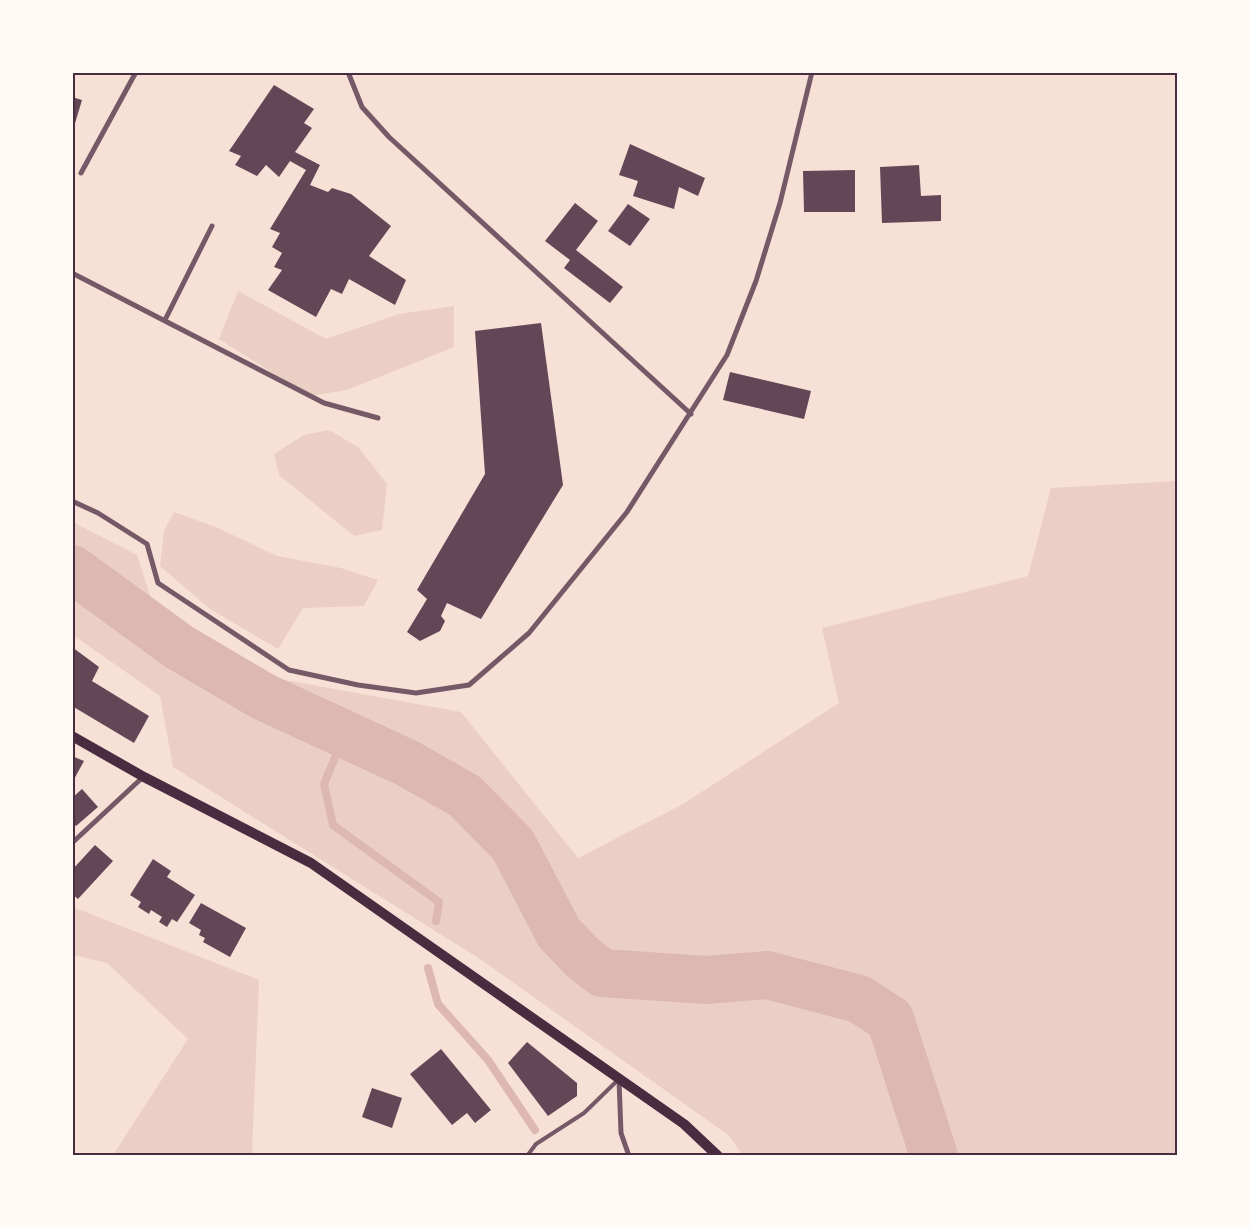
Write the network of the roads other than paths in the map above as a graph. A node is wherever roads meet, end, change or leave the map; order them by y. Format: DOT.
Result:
graph roads {
  1 [pos="136,72"];
  2 [pos="348,72"];
  3 [pos="812,72"];
  4 [pos="81,173"];
  5 [pos="212,226"];
  6 [pos="72,273"];
  7 [pos="165,320"];
  8 [pos="690,414"];
  9 [pos="378,418"];
  10 [pos="72,501"];
  11 [pos="72,736"];
  12 [pos="144,777"];
  13 [pos="72,843"];
  14 [pos="619,1079"];
  15 [pos="527,1156"];
  16 [pos="629,1156"];
  17 [pos="718,1156"];
  1 -- 4 [label="street"];
  2 -- 8 [label="street"];
  3 -- 8 [label="street"];
  5 -- 7 [label="street"];
  6 -- 7 [label="street"];
  7 -- 9 [label="street"];
  8 -- 10 [label="street"];
  11 -- 12 [label="main road"];
  12 -- 13 [label="street"];
  12 -- 14 [label="main road"];
  14 -- 15 [label="lane"];
  14 -- 16 [label="street"];
  14 -- 17 [label="main road"];
}
